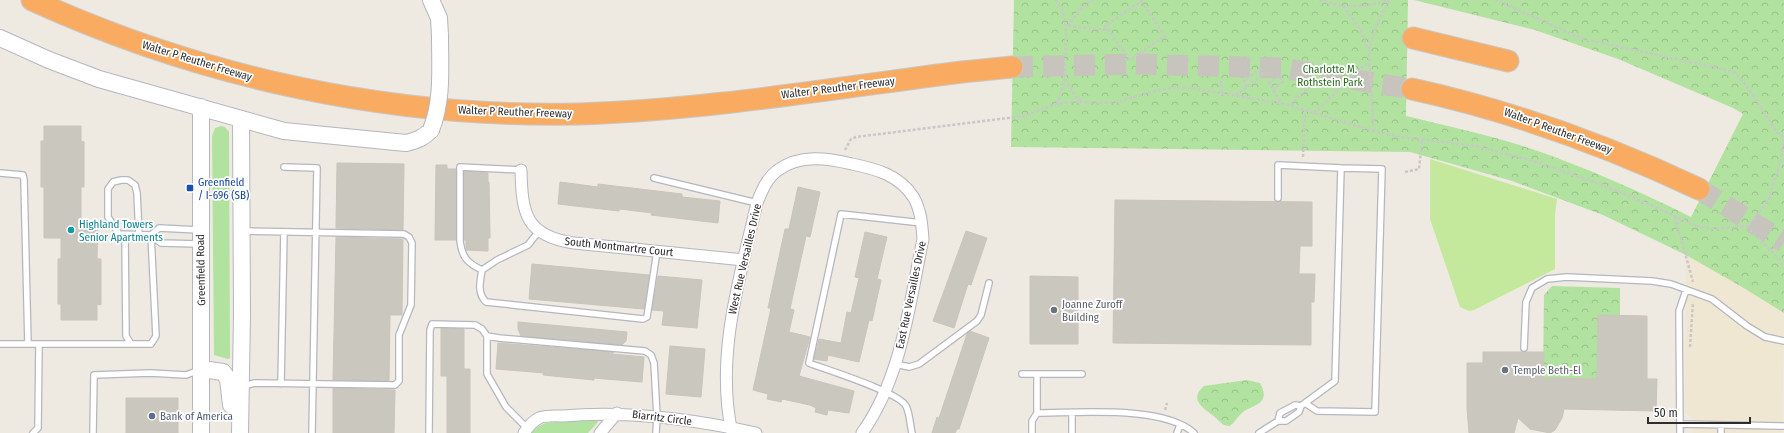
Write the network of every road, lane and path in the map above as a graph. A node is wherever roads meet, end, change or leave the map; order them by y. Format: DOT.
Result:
graph roads {
  1 [pos="32,0"];
  2 [pos="430,0"];
  3 [pos="1056,0"];
  4 [pos="1093,0"];
  5 [pos="1319,0"];
  6 [pos="1389,0"];
  7 [pos="1496,0"];
  8 [pos="1137,2"];
  9 [pos="1343,6"];
  10 [pos="1067,27"];
  11 [pos="1108,30"];
  12 [pos="0,38"];
  13 [pos="1413,38"];
  14 [pos="1369,51"];
  15 [pos="1370,60"];
  16 [pos="1508,61"];
  17 [pos="1012,67"];
  18 [pos="1065,79"];
  19 [pos="1221,80"];
  20 [pos="1315,84"];
  21 [pos="1248,87"];
  22 [pos="1273,89"];
  23 [pos="1412,89"];
  24 [pos="1222,93"];
  25 [pos="1236,96"];
  26 [pos="1083,102"];
  27 [pos="1282,103"];
  28 [pos="1057,104"];
  29 [pos="1291,106"];
  30 [pos="201,107"];
  31 [pos="1305,110"];
  32 [pos="1314,113"];
  33 [pos="241,120"];
  34 [pos="1374,132"];
  35 [pos="1784,138"];
  36 [pos="1422,139"];
  37 [pos="1303,159"];
  38 [pos="842,161"];
  39 [pos="853,164"];
  40 [pos="284,167"];
  41 [pos="1341,168"];
  42 [pos="520,170"];
  43 [pos="1405,172"];
  44 [pos="0,173"];
  45 [pos="654,178"];
  46 [pos="1699,189"];
  47 [pos="1278,198"];
  48 [pos="757,203"];
  49 [pos="1675,217"];
  50 [pos="922,223"];
  51 [pos="1747,226"];
  52 [pos="241,230"];
  53 [pos="539,231"];
  54 [pos="284,232"];
  55 [pos="315,232"];
  56 [pos="125,235"];
  57 [pos="139,235"];
  58 [pos="152,235"];
  59 [pos="201,237"];
  60 [pos="657,251"];
  61 [pos="744,260"];
  62 [pos="1784,267"];
  63 [pos="482,270"];
  64 [pos="989,283"];
  65 [pos="1686,290"];
  66 [pos="1694,293"];
  67 [pos="487,336"];
  68 [pos="1784,341"];
  69 [pos="0,344"];
  70 [pos="28,344"];
  71 [pos="39,344"];
  72 [pos="130,344"];
  73 [pos="1524,348"];
  74 [pos="1690,351"];
  75 [pos="895,364"];
  76 [pos="202,370"];
  77 [pos="1022,374"];
  78 [pos="1037,374"];
  79 [pos="1082,374"];
  80 [pos="281,384"];
  81 [pos="313,384"];
  82 [pos="240,386"];
  83 [pos="886,392"];
  84 [pos="1167,403"];
  85 [pos="1303,405"];
  86 [pos="1165,409"];
  87 [pos="617,413"];
  88 [pos="1037,413"];
  89 [pos="1072,413"];
  90 [pos="657,417"];
  91 [pos="1278,421"];
  92 [pos="1680,424"];
  93 [pos="1180,425"];
  94 [pos="1721,425"];
  95 [pos="1756,426"];
  96 [pos="1784,426"];
  97 [pos="732,430"];
  98 [pos="526,431"];
  99 [pos="33,433"];
  100 [pos="93,433"];
  101 [pos="202,433"];
  102 [pos="230,433"];
  103 [pos="240,433"];
  104 [pos="312,433"];
  105 [pos="429,433"];
  106 [pos="600,433"];
  107 [pos="656,433"];
  108 [pos="756,433"];
  109 [pos="862,433"];
  110 [pos="912,433"];
  111 [pos="1032,433"];
  112 [pos="1072,433"];
  113 [pos="1177,433"];
  114 [pos="1194,433"];
  115 [pos="1259,433"];
  116 [pos="1680,433"];
  117 [pos="1721,433"];
  118 [pos="1755,433"];
  1 -- 17 [label="highway, Walter P Reuther Freeway"];
  2 -- 33 [label="main road, bridge"];
  3 -- 10 [label="path"];
  4 -- 10 [label="path"];
  5 -- 9 [label="path"];
  6 -- 9 [label="path"];
  6 -- 14 [label="path"];
  7 -- 35 [label="path"];
  8 -- 11 [label="path"];
  8 -- 11 [label="path"];
  9 -- 14 [label="path"];
  10 -- 11 [label="path"];
  10 -- 18 [label="path"];
  12 -- 30 [label="main road"];
  13 -- 16 [label="highway"];
  14 -- 15 [label="path"];
  15 -- 32 [label="path"];
  15 -- 34 [label="path"];
  18 -- 26 [label="path"];
  18 -- 28 [label="path"];
  19 -- 24 [label="path"];
  20 -- 29 [label="path"];
  21 -- 21 [label="path"];
  21 -- 25 [label="path"];
  22 -- 22 [label="path"];
  22 -- 27 [label="path"];
  23 -- 46 [label="highway, Walter P Reuther Freeway"];
  24 -- 25 [label="path"];
  24 -- 26 [label="path"];
  25 -- 27 [label="path"];
  26 -- 28 [label="path"];
  27 -- 29 [label="path"];
  28 -- 38 [label="path"];
  29 -- 31 [label="path"];
  30 -- 33 [label="main road"];
  30 -- 59 [label="main road, Greenfield Road"];
  31 -- 32 [label="path"];
  31 -- 37 [label="path"];
  32 -- 34 [label="path"];
  33 -- 52 [label="main road"];
  34 -- 36 [label="path"];
  35 -- 51 [label="path"];
  36 -- 43 [label="path"];
  36 -- 49 [label="path"];
  38 -- 39 [label="street, West Rue Versailles Drive"];
  38 -- 48 [label="street, West Rue Versailles Drive"];
  39 -- 50 [label="street, East Rue Versailles Drive"];
  40 -- 55 [label="lane"];
  41 -- 47 [label="lane"];
  41 -- 85 [label="lane"];
  41 -- 85 [label="lane"];
  42 -- 53 [label="street, South Montmartre Court"];
  42 -- 63 [label="lane"];
  44 -- 70 [label="lane"];
  45 -- 48 [label="lane"];
  48 -- 61 [label="street, West Rue Versailles Drive"];
  49 -- 51 [label="path"];
  49 -- 66 [label="path"];
  50 -- 75 [label="street, East Rue Versailles Drive"];
  50 -- 83 [label="lane"];
  51 -- 62 [label="path"];
  52 -- 54 [label="lane"];
  52 -- 82 [label="main road"];
  53 -- 60 [label="street, South Montmartre Court"];
  53 -- 63 [label="lane"];
  54 -- 55 [label="lane"];
  54 -- 80 [label="lane"];
  55 -- 81 [label="lane"];
  55 -- 81 [label="lane"];
  56 -- 57 [label="lane"];
  56 -- 57 [label="lane"];
  56 -- 72 [label="lane"];
  57 -- 58 [label="lane"];
  58 -- 59 [label="lane"];
  58 -- 59 [label="lane"];
  58 -- 72 [label="lane"];
  59 -- 76 [label="main road, Greenfield Road"];
  60 -- 61 [label="street, South Montmartre Court"];
  60 -- 63 [label="lane"];
  61 -- 97 [label="street, West Rue Versailles Drive"];
  64 -- 75 [label="lane"];
  65 -- 66 [label="lane"];
  65 -- 73 [label="lane"];
  65 -- 92 [label="lane"];
  66 -- 68 [label="lane"];
  66 -- 74 [label="path"];
  67 -- 90 [label="lane"];
  67 -- 98 [label="lane"];
  67 -- 105 [label="lane"];
  69 -- 70 [label="lane"];
  70 -- 71 [label="lane"];
  71 -- 72 [label="lane"];
  71 -- 99 [label="lane"];
  75 -- 83 [label="street, East Rue Versailles Drive"];
  76 -- 100 [label="lane"];
  76 -- 101 [label="main road, Greenfield Road"];
  76 -- 102 [label="main road"];
  77 -- 78 [label="lane"];
  78 -- 79 [label="lane"];
  78 -- 88 [label="lane"];
  80 -- 81 [label="lane"];
  80 -- 82 [label="lane"];
  81 -- 104 [label="lane"];
  82 -- 103 [label="main road"];
  83 -- 109 [label="street, East Rue Versailles Drive"];
  83 -- 110 [label="lane"];
  84 -- 86 [label="path"];
  85 -- 91 [label="lane"];
  85 -- 91 [label="lane"];
  87 -- 90 [label="street, Biarritz Circle"];
  87 -- 98 [label="street, Biarritz Circle"];
  87 -- 106 [label="street, Biarritz Circle"];
  88 -- 89 [label="lane"];
  88 -- 111 [label="lane"];
  89 -- 93 [label="lane"];
  89 -- 112 [label="lane"];
  90 -- 97 [label="street, Biarritz Circle"];
  90 -- 107 [label="lane"];
  91 -- 115 [label="lane"];
  92 -- 94 [label="lane"];
  92 -- 116 [label="lane"];
  93 -- 113 [label="lane"];
  93 -- 114 [label="lane"];
  94 -- 95 [label="lane"];
  94 -- 117 [label="lane"];
  95 -- 96 [label="lane"];
  95 -- 118 [label="lane"];
  97 -- 108 [label="street, Biarritz Circle"];
}
